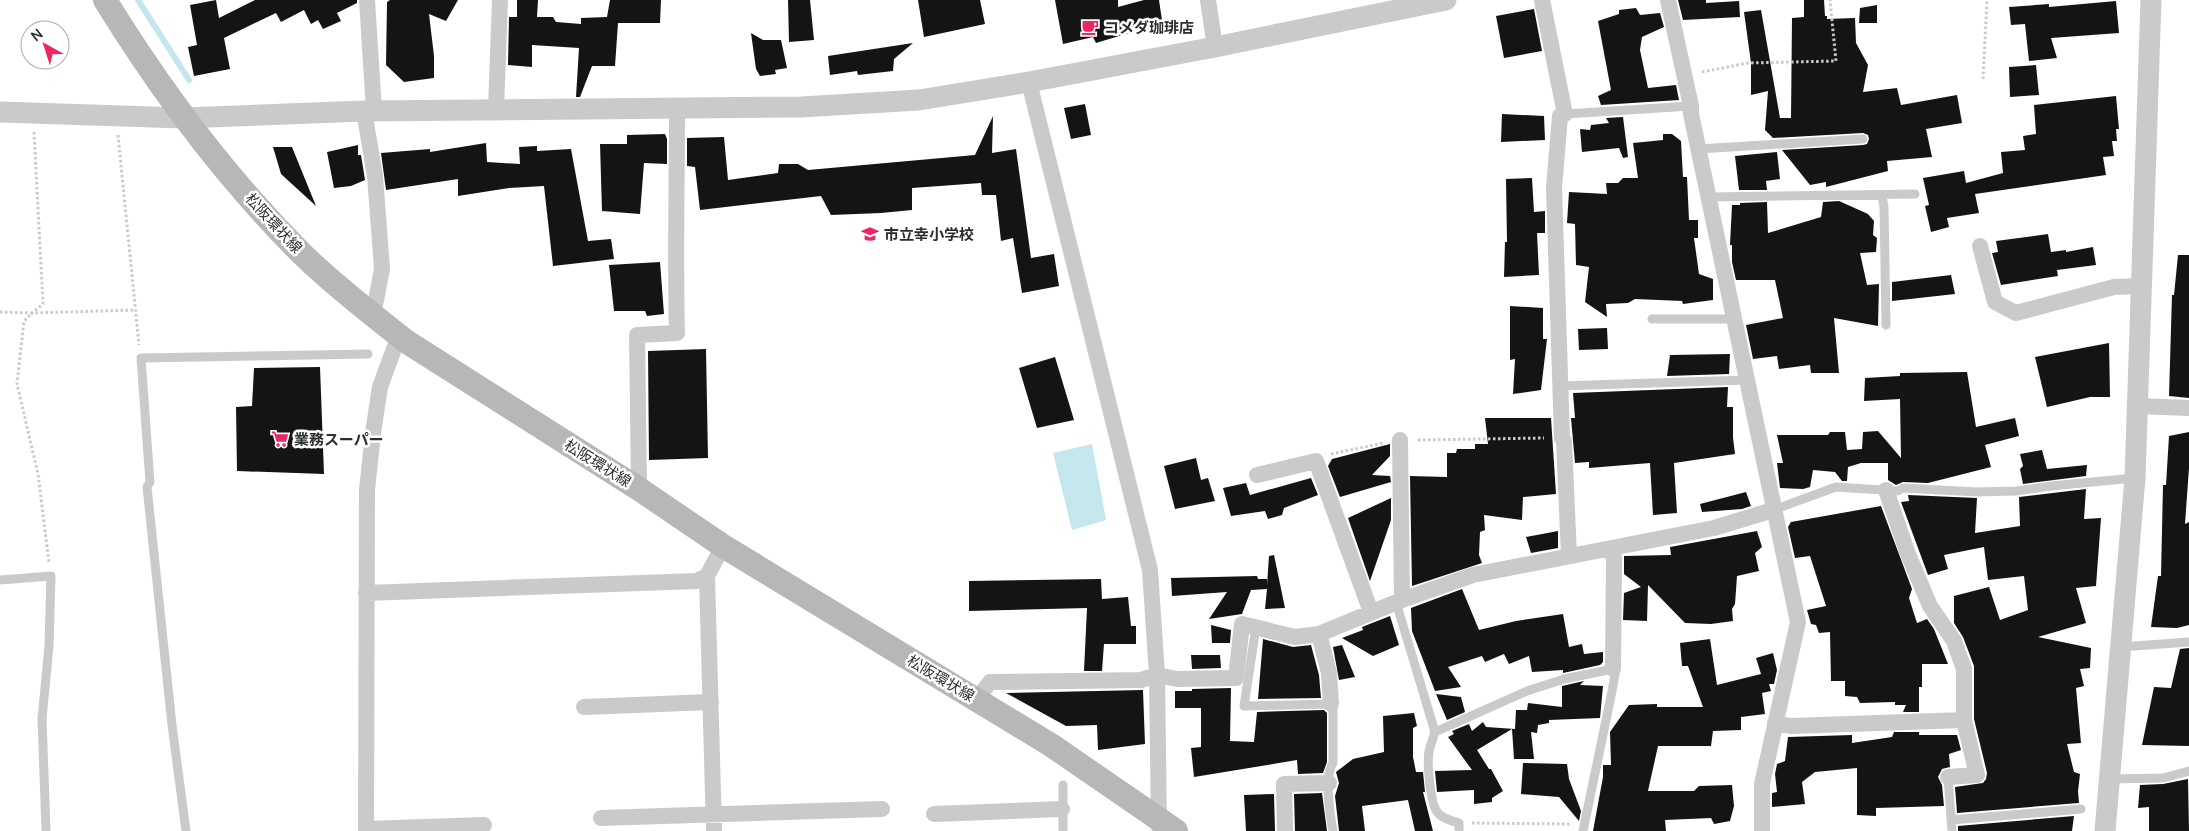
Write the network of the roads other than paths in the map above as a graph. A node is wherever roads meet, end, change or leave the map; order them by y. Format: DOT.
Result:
graph roads {
  1 [pos="105,0"];
  2 [pos="367,0"];
  3 [pos="500,0"];
  4 [pos="1208,0"];
  5 [pos="1542,0"];
  6 [pos="1668,0"];
  7 [pos="2151,0"];
  8 [pos="1438,1"];
  9 [pos="1215,47"];
  10 [pos="1029,82"];
  11 [pos="1691,106"];
  12 [pos="677,108"];
  13 [pos="496,109"];
  14 [pos="369,111"];
  15 [pos="0,112"];
  16 [pos="1565,114"];
  17 [pos="183,118"];
  18 [pos="1863,139"];
  19 [pos="1698,149"];
  20 [pos="1915,194"];
  21 [pos="1882,196"];
  22 [pos="1708,197"];
  23 [pos="1980,246"];
  24 [pos="2141,286"];
  25 [pos="373,316"];
  26 [pos="1652,318"];
  27 [pos="1733,319"];
  28 [pos="1886,324"];
  29 [pos="399,335"];
  30 [pos="368,354"];
  31 [pos="1746,380"];
  32 [pos="1560,386"];
  33 [pos="2137,406"];
  34 [pos="2189,408"];
  35 [pos="1400,440"];
  36 [pos="1257,475"];
  37 [pos="2135,478"];
  38 [pos="639,489"];
  39 [pos="1886,490"];
  40 [pos="1773,510"];
  41 [pos="723,546"];
  42 [pos="1610,549"];
  43 [pos="1569,556"];
  44 [pos="707,576"];
  45 [pos="0,580"];
  46 [pos="366,593"];
  47 [pos="1399,601"];
  48 [pos="1371,612"];
  49 [pos="1256,627"];
  50 [pos="1319,634"];
  51 [pos="2189,642"];
  52 [pos="2121,647"];
  53 [pos="1614,669"];
  54 [pos="1157,674"];
  55 [pos="977,699"];
  56 [pos="711,702"];
  57 [pos="1331,704"];
  58 [pos="584,707"];
  59 [pos="1964,720"];
  60 [pos="1776,723"];
  61 [pos="1435,732"];
  62 [pos="2189,771"];
  63 [pos="1948,777"];
  64 [pos="2110,778"];
  65 [pos="1329,783"];
  66 [pos="1063,785"];
  67 [pos="882,809"];
  68 [pos="1062,809"];
  69 [pos="2081,809"];
  70 [pos="934,814"];
  71 [pos="602,818"];
  72 [pos="1951,820"];
  73 [pos="713,823"];
  74 [pos="484,826"];
  75 [pos="1164,827"];
  76 [pos="1459,827"];
  77 [pos="1583,828"];
  78 [pos="366,830"];
  79 [pos="46,831"];
  80 [pos="186,831"];
  81 [pos="1063,831"];
  82 [pos="1285,831"];
  83 [pos="1333,831"];
  84 [pos="1762,831"];
  85 [pos="1952,831"];
  86 [pos="2105,831"];
  1 -- 17 [label="main road, 松阪環状線"];
  2 -- 14 [label="street"];
  3 -- 13 [label="street"];
  4 -- 9 [label="street"];
  5 -- 16 [label="street"];
  6 -- 11 [label="street"];
  7 -- 24 [label="street"];
  8 -- 9 [label="street"];
  9 -- 10 [label="street"];
  10 -- 12 [label="street"];
  10 -- 54 [label="street"];
  11 -- 16 [label="lane"];
  11 -- 19 [label="street"];
  12 -- 13 [label="street"];
  12 -- 38 [label="street"];
  13 -- 14 [label="street"];
  14 -- 17 [label="street"];
  14 -- 25 [label="street"];
  15 -- 17 [label="street"];
  16 -- 32 [label="street"];
  17 -- 25 [label="main road, 松阪環状線"];
  18 -- 19 [label="lane"];
  19 -- 22 [label="street"];
  20 -- 21 [label="lane"];
  21 -- 22 [label="lane"];
  21 -- 28 [label="lane"];
  22 -- 27 [label="street"];
  23 -- 24 [label="street"];
  24 -- 33 [label="street"];
  25 -- 29 [label="main road, 松阪環状線"];
  26 -- 27 [label="lane"];
  27 -- 31 [label="street"];
  29 -- 38 [label="main road, 松阪環状線"];
  29 -- 46 [label="street"];
  30 -- 80 [label="lane"];
  31 -- 32 [label="lane"];
  31 -- 40 [label="street"];
  32 -- 43 [label="street"];
  33 -- 34 [label="street"];
  33 -- 37 [label="street"];
  35 -- 47 [label="street"];
  36 -- 48 [label="street"];
  37 -- 39 [label="lane"];
  37 -- 52 [label="street"];
  38 -- 41 [label="main road, 松阪環状線"];
  39 -- 40 [label="lane"];
  39 -- 59 [label="street"];
  40 -- 42 [label="street"];
  40 -- 60 [label="street"];
  41 -- 44 [label="street"];
  41 -- 55 [label="main road, 松阪環状線"];
  42 -- 43 [label="street"];
  42 -- 53 [label="street"];
  43 -- 47 [label="street"];
  44 -- 46 [label="street"];
  44 -- 56 [label="street"];
  45 -- 79 [label="lane"];
  46 -- 78 [label="street"];
  47 -- 48 [label="street"];
  47 -- 61 [label="lane"];
  48 -- 50 [label="street"];
  49 -- 50 [label="street"];
  49 -- 54 [label="street"];
  49 -- 57 [label="lane"];
  50 -- 57 [label="street"];
  51 -- 52 [label="lane"];
  52 -- 64 [label="street"];
  53 -- 61 [label="lane"];
  53 -- 77 [label="lane"];
  54 -- 55 [label="street"];
  54 -- 75 [label="street"];
  55 -- 75 [label="main road, 松阪環状線"];
  56 -- 58 [label="street"];
  56 -- 73 [label="street"];
  57 -- 65 [label="lane"];
  59 -- 60 [label="street"];
  59 -- 63 [label="street"];
  60 -- 84 [label="street"];
  61 -- 76 [label="lane"];
  62 -- 64 [label="lane"];
  63 -- 72 [label="lane"];
  64 -- 86 [label="street"];
  65 -- 82 [label="street"];
  65 -- 83 [label="lane"];
  66 -- 68 [label="lane"];
  67 -- 73 [label="street"];
  68 -- 70 [label="street"];
  68 -- 81 [label="lane"];
  69 -- 72 [label="lane"];
  71 -- 73 [label="street"];
  72 -- 85 [label="lane"];
  74 -- 78 [label="street"];
}
